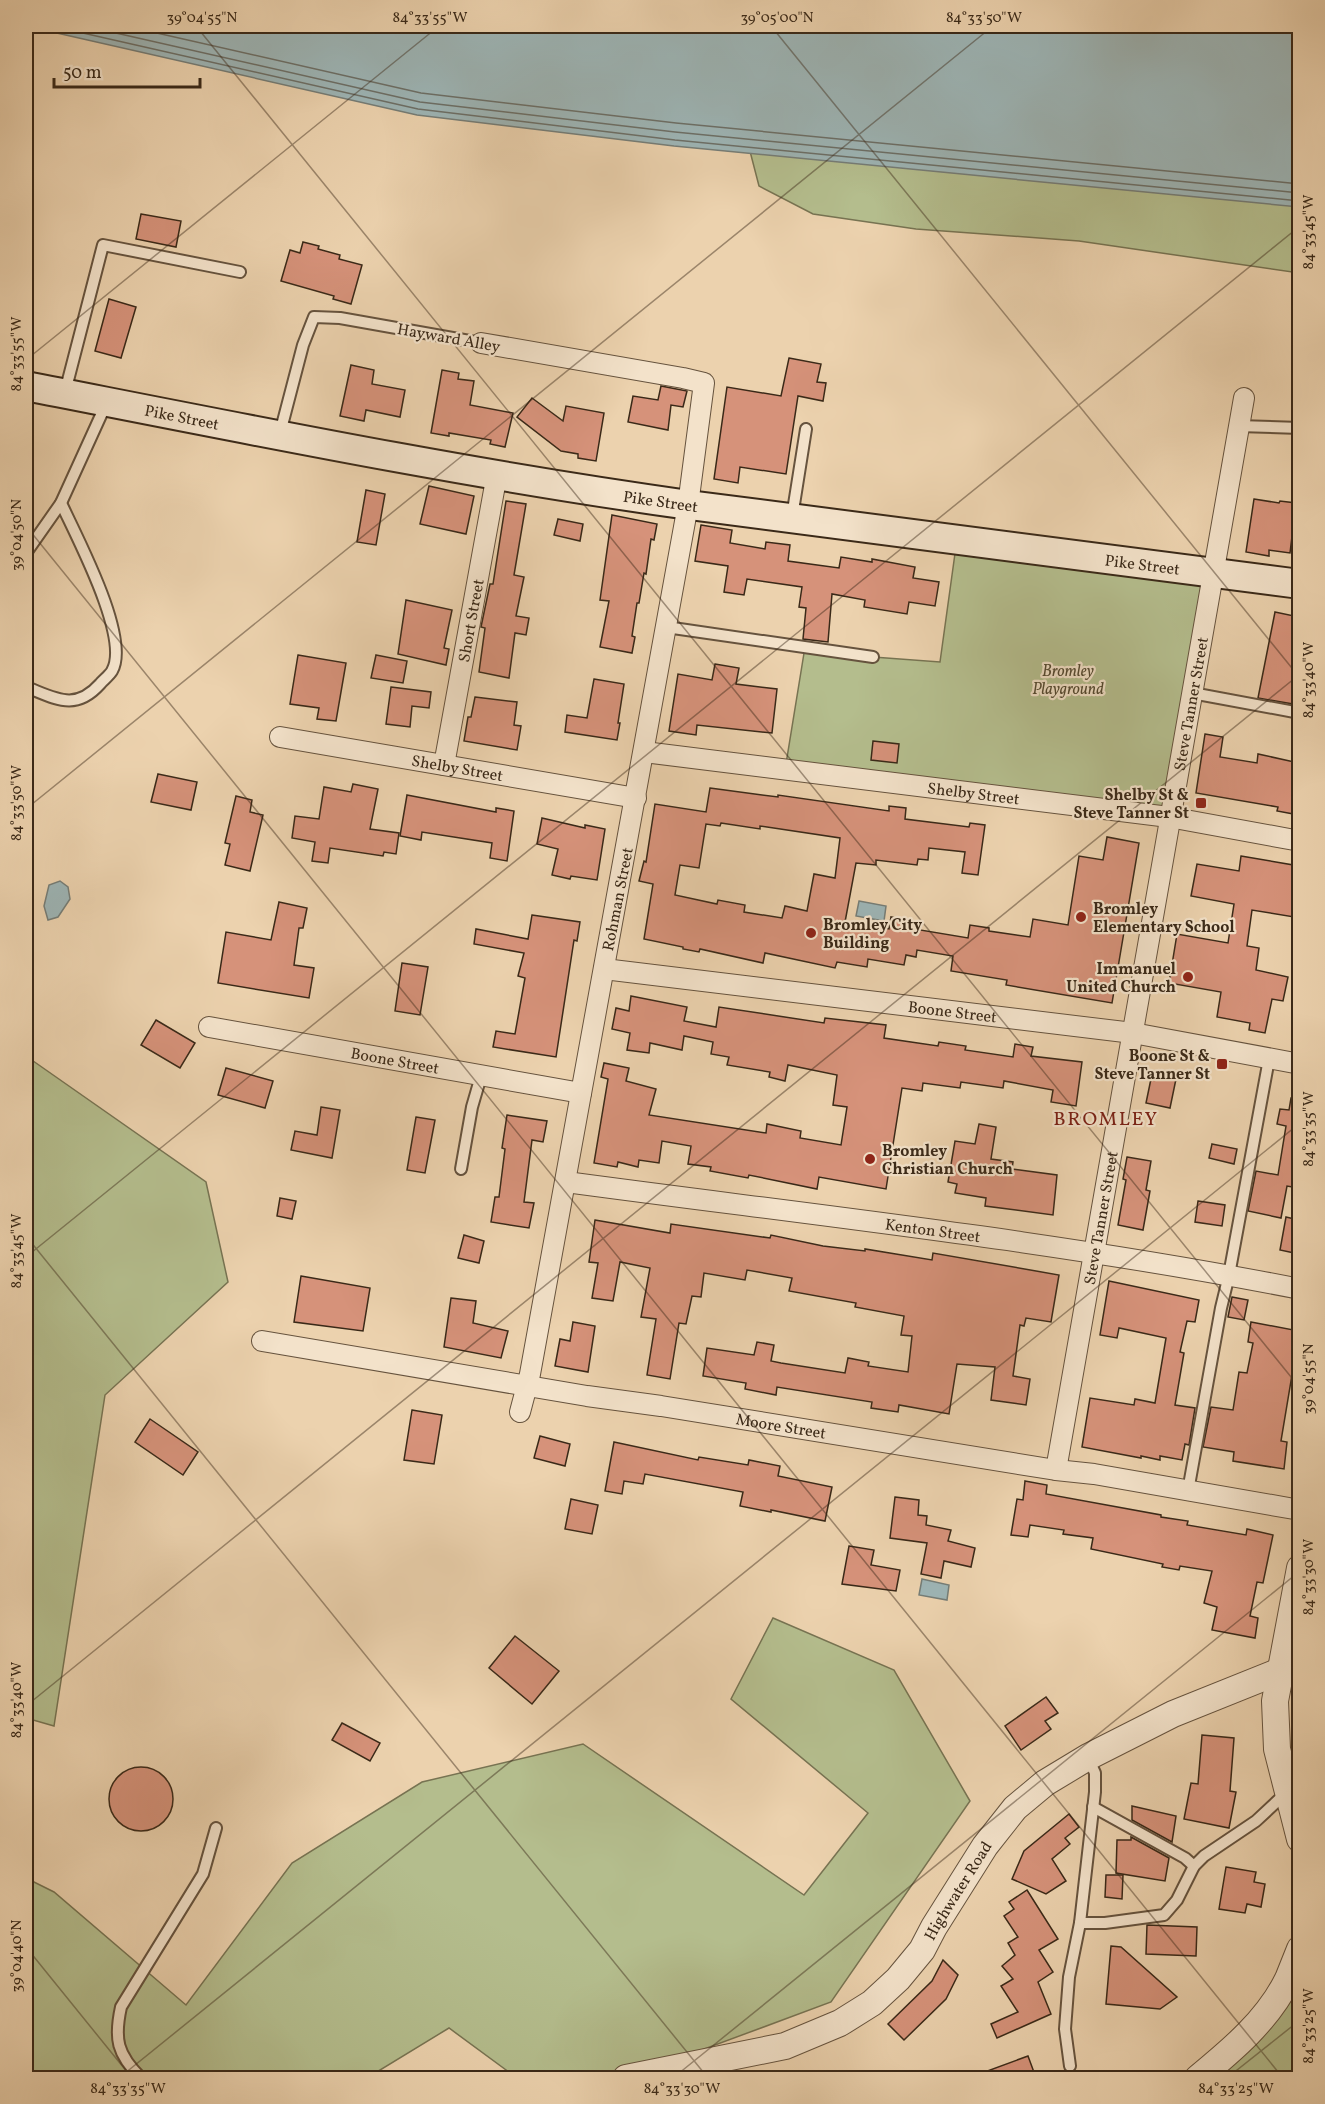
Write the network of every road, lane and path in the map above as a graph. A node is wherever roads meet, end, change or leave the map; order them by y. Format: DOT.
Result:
graph roads {
  1 [pos="240,272"];
  2 [pos="481,343"];
  3 [pos="704,383"];
  4 [pos="26,386"];
  5 [pos="64,394"];
  6 [pos="1244,398"];
  7 [pos="107,402"];
  8 [pos="1238,426"];
  9 [pos="1299,428"];
  10 [pos="806,429"];
  11 [pos="279,435"];
  12 [pos="497,474"];
  13 [pos="61,503"];
  14 [pos="688,505"];
  15 [pos="792,518"];
  16 [pos="26,553"];
  17 [pos="1214,573"];
  18 [pos="1299,584"];
  19 [pos="666,627"];
  20 [pos="873,657"];
  21 [pos="26,687"];
  22 [pos="1192,693"];
  23 [pos="1299,713"];
  24 [pos="280,737"];
  25 [pos="644,752"];
  26 [pos="444,765"];
  27 [pos="636,798"];
  28 [pos="1169,817"];
  29 [pos="1299,840"];
  30 [pos="604,969"];
  31 [pos="209,1027"];
  32 [pos="1133,1033"];
  33 [pos="1269,1059"];
  34 [pos="1299,1064"];
  35 [pos="481,1076"];
  36 [pos="581,1094"];
  37 [pos="461,1169"];
  38 [pos="566,1182"];
  39 [pos="1094,1252"];
  40 [pos="1229,1275"];
  41 [pos="1299,1289"];
  42 [pos="262,1341"];
  43 [pos="527,1386"];
  44 [pos="520,1412"];
  45 [pos="1056,1470"];
  46 [pos="1188,1491"];
  47 [pos="1299,1510"];
  48 [pos="1299,1568"];
  49 [pos="1280,1671"];
  50 [pos="1088,1757"];
  51 [pos="1287,1792"];
  52 [pos="1093,1807"];
  53 [pos="216,1828"];
  54 [pos="1299,1839"];
  55 [pos="1194,1866"];
  56 [pos="1080,1923"];
  57 [pos="1299,1949"];
  58 [pos="1070,2066"];
  59 [pos="141,2079"];
  60 [pos="626,2079"];
  61 [pos="1198,2079"];
  1 -- 5 [label="lane"];
  2 -- 3 [label="street, Hayward Alley"];
  2 -- 11 [label="lane, Hayward Alley"];
  3 -- 14 [label="street, Rohman Street"];
  4 -- 5 [label="main road, Pike Street"];
  5 -- 7 [label="main road, Pike Street"];
  6 -- 8 [label="street, Steve Tanner Street"];
  7 -- 11 [label="main road, Pike Street"];
  7 -- 13 [label="lane"];
  8 -- 9 [label="lane"];
  8 -- 17 [label="street, Steve Tanner Street"];
  10 -- 15 [label="lane"];
  11 -- 12 [label="main road, Pike Street"];
  12 -- 14 [label="main road, Pike Street"];
  12 -- 26 [label="street, Short Street"];
  13 -- 16 [label="lane"];
  13 -- 21 [label="lane"];
  14 -- 15 [label="main road, Pike Street"];
  14 -- 19 [label="street, Rohman Street"];
  15 -- 17 [label="main road, Pike Street"];
  17 -- 18 [label="main road, Pike Street"];
  17 -- 22 [label="street, Steve Tanner Street"];
  19 -- 20 [label="lane"];
  19 -- 25 [label="street, Rohman Street"];
  22 -- 23 [label="lane"];
  22 -- 28 [label="street, Steve Tanner Street"];
  24 -- 26 [label="street, Shelby Street"];
  25 -- 27 [label="street, Rohman Street"];
  25 -- 28 [label="street, Shelby Street"];
  26 -- 27 [label="street, Shelby Street"];
  27 -- 30 [label="street, Rohman Street"];
  28 -- 29 [label="street, Shelby Street"];
  28 -- 32 [label="street, Steve Tanner Street"];
  30 -- 32 [label="street, Boone Street"];
  30 -- 36 [label="street, Rohman Street"];
  31 -- 35 [label="street, Boone Street"];
  32 -- 33 [label="street, Boone Street"];
  32 -- 39 [label="street, Steve Tanner Street"];
  33 -- 34 [label="street, Boone Street"];
  33 -- 40 [label="lane"];
  35 -- 36 [label="street, Boone Street"];
  35 -- 37 [label="lane"];
  36 -- 38 [label="street, Rohman Street"];
  38 -- 39 [label="street, Kenton Street"];
  38 -- 43 [label="street, Rohman Street"];
  39 -- 40 [label="street, Kenton Street"];
  39 -- 45 [label="street, Steve Tanner Street"];
  40 -- 41 [label="street, Kenton Street"];
  40 -- 46 [label="lane"];
  42 -- 43 [label="street, Moore Street"];
  43 -- 44 [label="street, Rohman Street"];
  43 -- 45 [label="street, Moore Street"];
  45 -- 46 [label="street, Moore Street"];
  46 -- 47 [label="street, Moore Street"];
  48 -- 49 [label="street"];
  49 -- 50 [label="street, Highwater Road"];
  49 -- 51 [label="street"];
  50 -- 52 [label="lane"];
  50 -- 60 [label="street, Highwater Road"];
  51 -- 54 [label="street"];
  51 -- 55 [label="lane"];
  52 -- 55 [label="lane"];
  52 -- 56 [label="lane"];
  53 -- 59 [label="lane"];
  55 -- 56 [label="lane"];
  56 -- 58 [label="lane"];
  57 -- 61 [label="street"];
}
